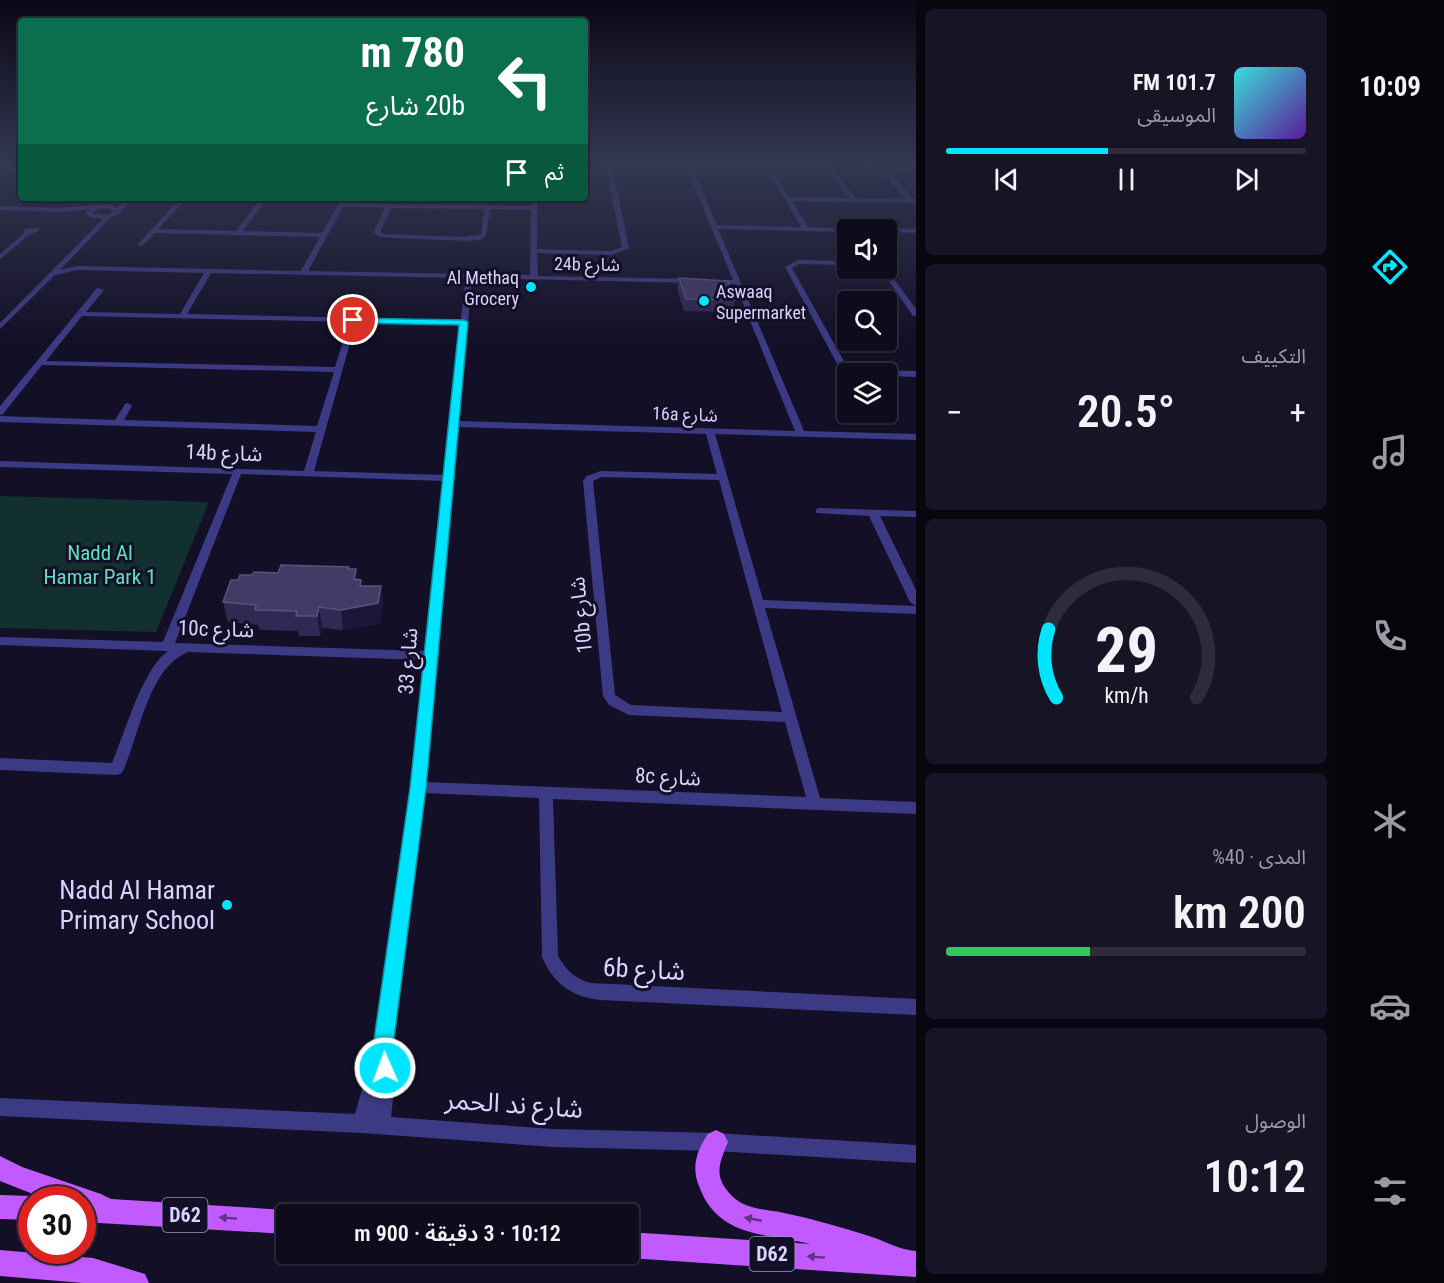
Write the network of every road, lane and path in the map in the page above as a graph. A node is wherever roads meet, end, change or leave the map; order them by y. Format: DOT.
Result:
graph roads {
  1 [pos="93,222"];
  2 [pos="103,222"];
  3 [pos="161,222"];
  4 [pos="246,222"];
  5 [pos="331,222"];
  6 [pos="382,222"];
  7 [pos="485,222"];
  8 [pos="534,222"];
  9 [pos="621,222"];
  10 [pos="712,222"];
  11 [pos="801,222"];
  12 [pos="714,227"];
  13 [pos="805,228"];
  14 [pos="837,229"];
  15 [pos="897,230"];
  16 [pos="153,231"];
  17 [pos="916,231"];
  18 [pos="238,233"];
  19 [pos="26,235"];
  20 [pos="324,235"];
  21 [pos="0,243"];
  22 [pos="16,244"];
  23 [pos="140,245"];
  24 [pos="535,251"];
  25 [pos="60,254"];
  26 [pos="0,257"];
  27 [pos="61,263"];
  28 [pos="837,263"];
  29 [pos="77,268"];
  30 [pos="209,271"];
  31 [pos="303,273"];
  32 [pos="50,274"];
  33 [pos="469,277"];
  34 [pos="534,278"];
  35 [pos="891,279"];
  36 [pos="737,282"];
  37 [pos="100,290"];
  38 [pos="80,314"];
  39 [pos="916,314"];
  40 [pos="182,316"];
  41 [pos="353,320"];
  42 [pos="464,322"];
  43 [pos="0,327"];
  44 [pos="41,363"];
  45 [pos="338,370"];
  46 [pos="916,374"];
  47 [pos="128,406"];
  48 [pos="0,412"];
  49 [pos="0,419"];
  50 [pos="118,423"];
  51 [pos="454,424"];
  52 [pos="320,429"];
  53 [pos="710,432"];
  54 [pos="801,434"];
  55 [pos="916,437"];
  56 [pos="0,464"];
  57 [pos="238,471"];
  58 [pos="308,474"];
  59 [pos="723,477"];
  60 [pos="448,478"];
  61 [pos="820,511"];
  62 [pos="873,513"];
  63 [pos="916,514"];
  64 [pos="916,602"];
  65 [pos="758,604"];
  66 [pos="916,610"];
  67 [pos="0,641"];
  68 [pos="140,646"];
  69 [pos="167,647"];
  70 [pos="187,648"];
  71 [pos="430,656"];
  72 [pos="154,679"];
  73 [pos="790,717"];
  74 [pos="0,764"];
  75 [pos="418,788"];
  76 [pos="546,792"];
  77 [pos="815,804"];
  78 [pos="916,808"];
  79 [pos="916,1007"];
  80 [pos="0,1107"];
  81 [pos="372,1124"];
  82 [pos="716,1143"];
  83 [pos="916,1154"];
  84 [pos="0,1168"];
  85 [pos="0,1207"];
  86 [pos="18,1208"];
  87 [pos="96,1210"];
  88 [pos="115,1211"];
  89 [pos="276,1221"];
  90 [pos="639,1246"];
  91 [pos="0,1263"];
  92 [pos="913,1263"];
  93 [pos="136,1283"];
  1 -- 25 [label="street"];
  2 -- 27 [label="street"];
  3 -- 16 [label="street"];
  4 -- 18 [label="street"];
  5 -- 20 [label="street"];
  6 -- 7 [label="street"];
  8 -- 24 [label="street"];
  9 -- 24 [label="street"];
  10 -- 12 [label="street"];
  11 -- 13 [label="street"];
  12 -- 13 [label="street"];
  12 -- 36 [label="street"];
  13 -- 14 [label="street"];
  15 -- 17 [label="street"];
  16 -- 18 [label="street"];
  16 -- 23 [label="street"];
  18 -- 20 [label="street"];
  19 -- 22 [label="street"];
  20 -- 31 [label="street"];
  21 -- 22 [label="street"];
  22 -- 26 [label="street"];
  24 -- 34 [label="street"];
  27 -- 29 [label="street, 24b شارع"];
  27 -- 32 [label="street"];
  28 -- 46 [label="street"];
  29 -- 30 [label="street, 24b شارع"];
  29 -- 32 [label="street, 24b شارع"];
  30 -- 31 [label="street, 24b شارع"];
  30 -- 40 [label="street"];
  31 -- 33 [label="street, 24b شارع"];
  32 -- 43 [label="street"];
  33 -- 34 [label="street, 24b شارع"];
  33 -- 42 [label="street, شارع 33"];
  34 -- 36 [label="street, 24b شارع"];
  35 -- 39 [label="street"];
  36 -- 54 [label="street"];
  37 -- 38 [label="street"];
  38 -- 40 [label="street"];
  38 -- 44 [label="street"];
  40 -- 41 [label="street"];
  41 -- 42 [label="street"];
  41 -- 45 [label="street"];
  42 -- 51 [label="street, شارع 33"];
  44 -- 45 [label="street"];
  44 -- 48 [label="street"];
  45 -- 52 [label="street"];
  47 -- 50 [label="street"];
  49 -- 50 [label="street"];
  50 -- 52 [label="street"];
  51 -- 53 [label="street, 16a شارع"];
  51 -- 60 [label="street, شارع 33"];
  52 -- 58 [label="street"];
  53 -- 54 [label="street, 16a شارع"];
  53 -- 59 [label="street"];
  54 -- 55 [label="street, 16a شارع"];
  56 -- 57 [label="street, 14b شارع"];
  57 -- 58 [label="street, 14b شارع"];
  57 -- 69 [label="street"];
  58 -- 60 [label="street, 14b شارع"];
  59 -- 65 [label="street"];
  59 -- 73 [label="street, 10b شارع"];
  60 -- 71 [label="street, شارع 33"];
  61 -- 62 [label="street"];
  62 -- 63 [label="street"];
  62 -- 64 [label="street"];
  65 -- 66 [label="street"];
  65 -- 73 [label="street"];
  67 -- 68 [label="street, 10c شارع"];
  68 -- 69 [label="street, 10c شارع"];
  68 -- 72 [label="street"];
  69 -- 70 [label="street, 10c شارع"];
  70 -- 71 [label="street, 10c شارع"];
  70 -- 72 [label="street"];
  71 -- 75 [label="street, شارع 33"];
  72 -- 74 [label="street"];
  73 -- 77 [label="street"];
  75 -- 76 [label="street, 8c شارع"];
  75 -- 81 [label="street, شارع 33"];
  76 -- 77 [label="street, 8c شارع"];
  76 -- 79 [label="street, 6b شارع"];
  77 -- 78 [label="street, 8c شارع"];
  80 -- 81 [label="street, شارع ند الحمر"];
  81 -- 82 [label="street, شارع ند الحمر"];
  82 -- 83 [label="street, شارع ند الحمر"];
  92 -- 82 [label="main road, one-way"];
  84 -- 88 [label="main road"];
  85 -- 86 [label="main road"];
  87 -- 88 [label="main road, D62"];
  89 -- 88 [label="main road, D62, one-way"];
  92 -- 90 [label="main road, D62, one-way"];
  91 -- 93 [label="main road"];
}
